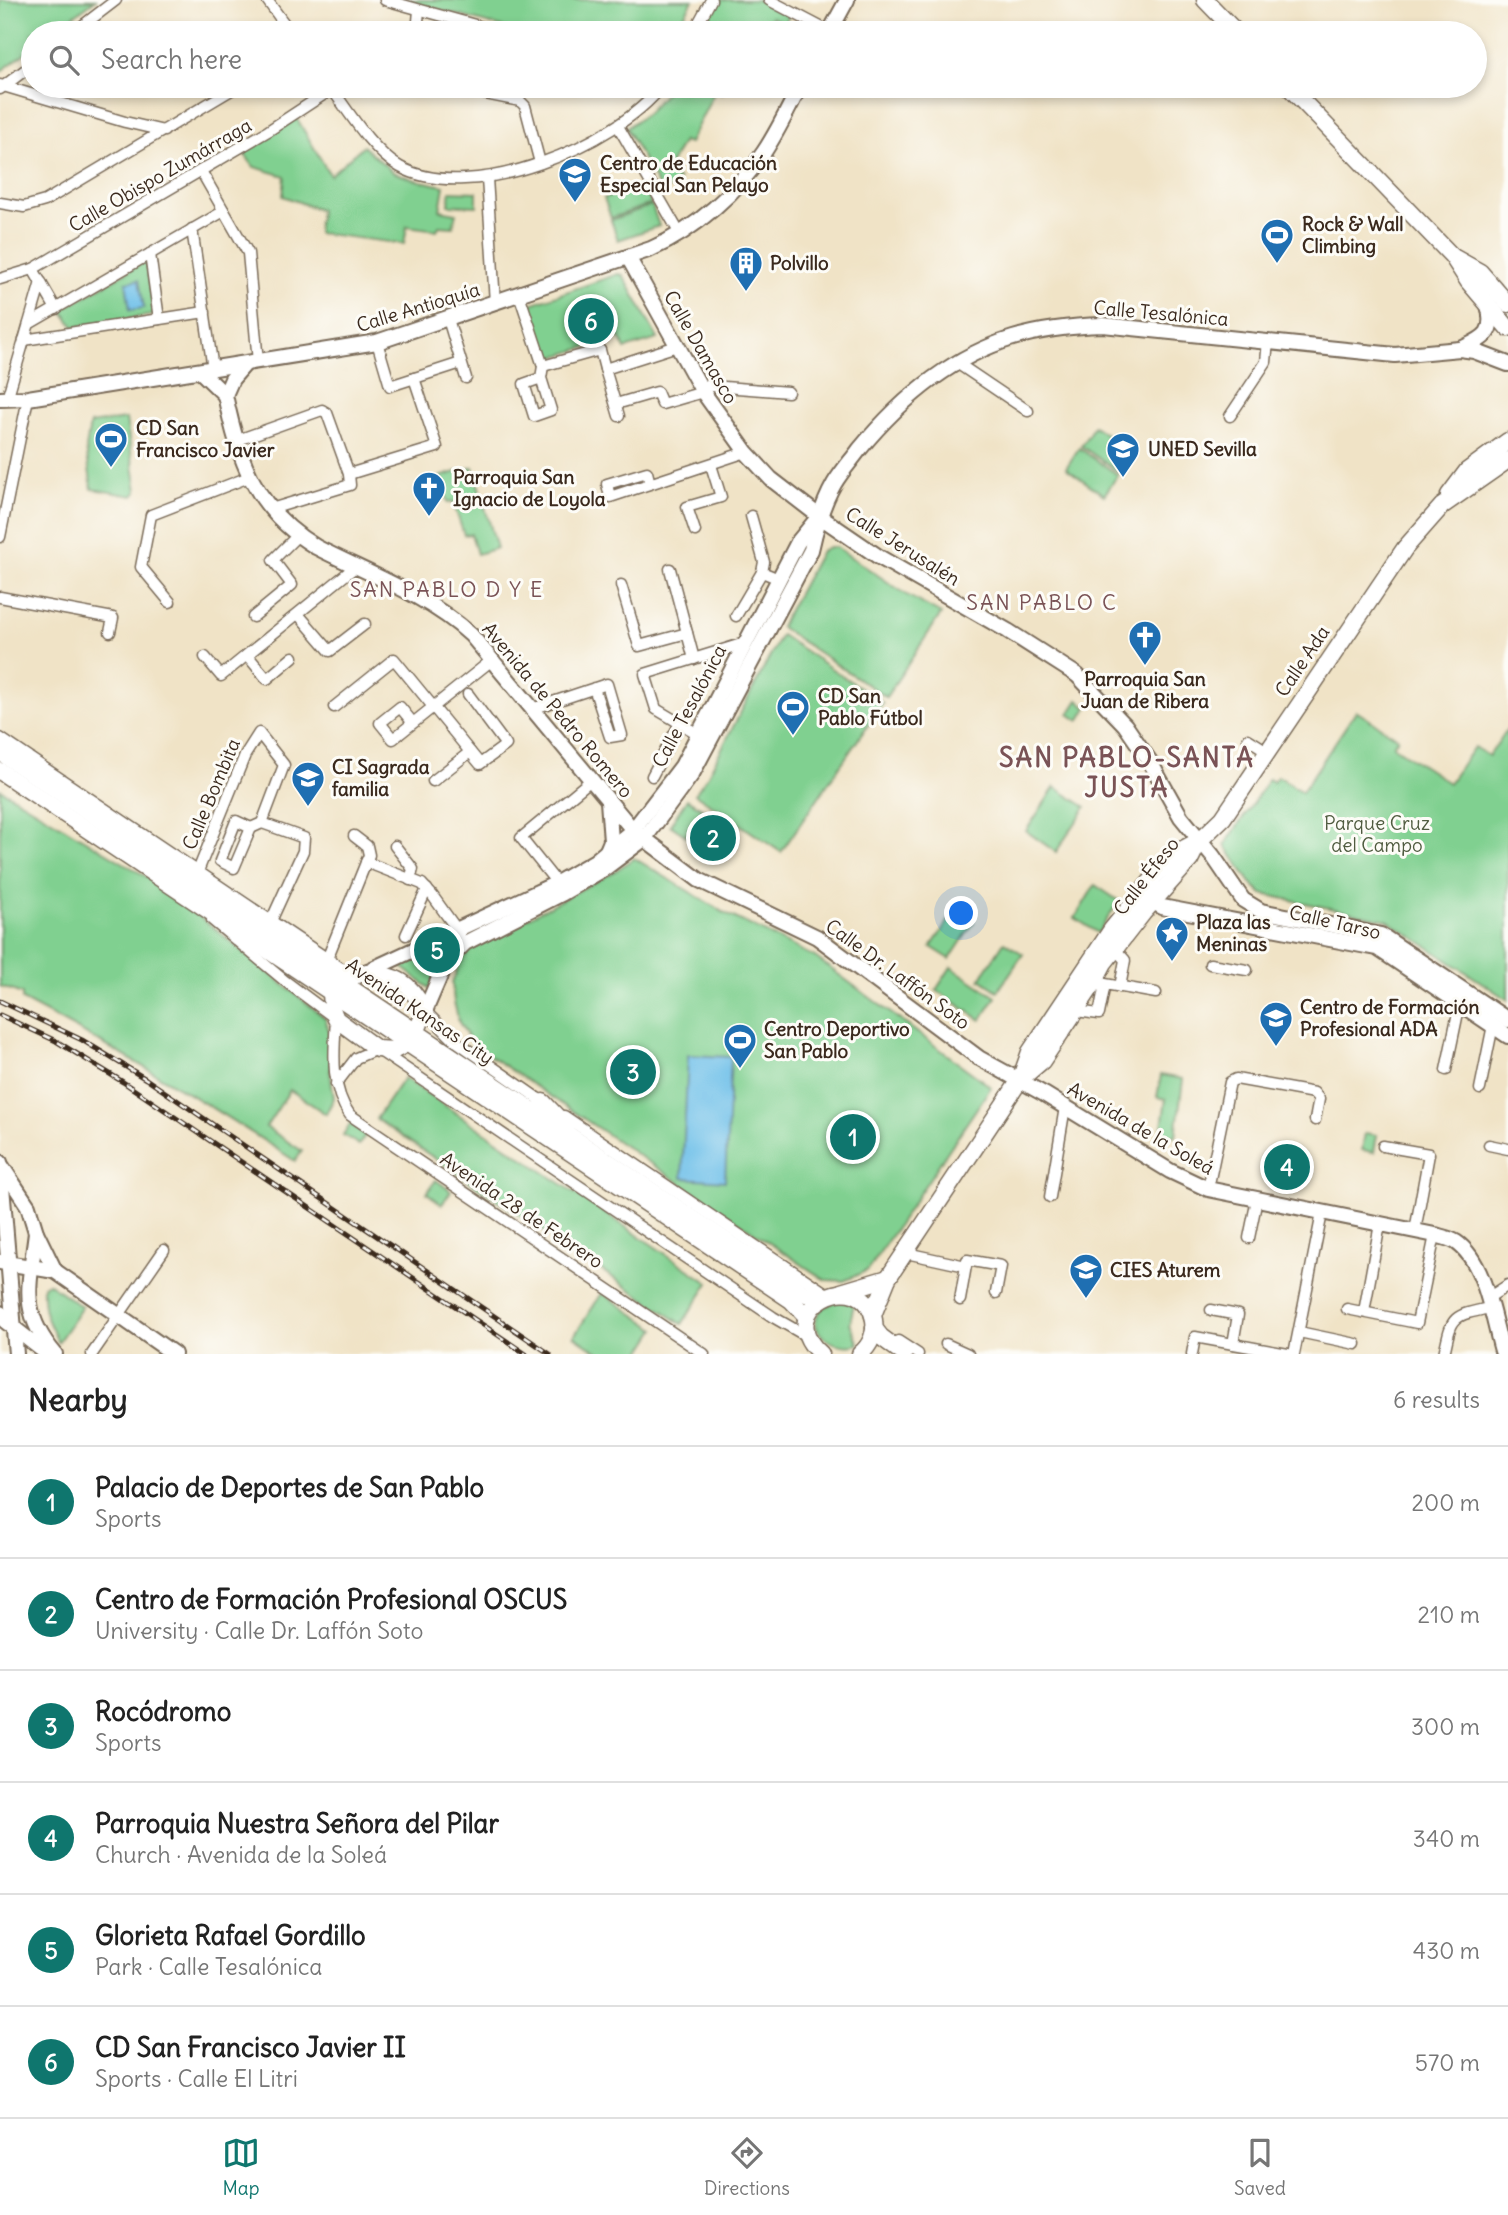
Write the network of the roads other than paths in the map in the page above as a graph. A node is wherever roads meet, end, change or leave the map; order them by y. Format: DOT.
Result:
graph roads {
  1 [pos="116,0"];
  2 [pos="267,0"];
  3 [pos="385,0"];
  4 [pos="711,0"];
  5 [pos="769,0"];
  6 [pos="847,0"];
  7 [pos="1205,0"];
  8 [pos="419,9"];
  9 [pos="89,21"];
  10 [pos="282,21"];
  11 [pos="418,21"];
  12 [pos="462,21"];
  13 [pos="700,21"];
  14 [pos="807,21"];
  15 [pos="836,21"];
  16 [pos="1225,21"];
  17 [pos="21,73"];
  18 [pos="1,87"];
  19 [pos="21,93"];
  20 [pos="40,98"];
  21 [pos="218,98"];
  22 [pos="316,98"];
  23 [pos="339,98"];
  24 [pos="505,98"];
  25 [pos="652,98"];
  26 [pos="793,98"];
  27 [pos="1300,98"];
  28 [pos="618,126"];
  29 [pos="164,131"];
  30 [pos="540,163"];
  31 [pos="201,171"];
  32 [pos="487,178"];
  33 [pos="0,203"];
  34 [pos="224,211"];
  35 [pos="192,229"];
  36 [pos="680,234"];
  37 [pos="150,254"];
  38 [pos="1452,256"];
  39 [pos="628,257"];
  40 [pos="33,269"];
  41 [pos="0,279"];
  42 [pos="40,282"];
  43 [pos="519,294"];
  44 [pos="495,303"];
  45 [pos="1488,304"];
  46 [pos="1508,304"];
  47 [pos="56,309"];
  48 [pos="205,313"];
  49 [pos="159,319"];
  50 [pos="448,319"];
  51 [pos="29,324"];
  52 [pos="1508,328"];
  53 [pos="24,340"];
  54 [pos="1268,341"];
  55 [pos="377,342"];
  56 [pos="677,346"];
  57 [pos="1460,349"];
  58 [pos="1492,357"];
  59 [pos="252,363"];
  60 [pos="461,363"];
  61 [pos="957,363"];
  62 [pos="1508,364"];
  63 [pos="543,366"];
  64 [pos="605,369"];
  65 [pos="207,370"];
  66 [pos="1508,372"];
  67 [pos="414,378"];
  68 [pos="466,378"];
  69 [pos="541,378"];
  70 [pos="701,389"];
  71 [pos="789,392"];
  72 [pos="225,395"];
  73 [pos="28,398"];
  74 [pos="4,399"];
  75 [pos="616,404"];
  76 [pos="1028,411"];
  77 [pos="619,415"];
  78 [pos="1230,416"];
  79 [pos="235,440"];
  80 [pos="1508,441"];
  81 [pos="746,452"];
  82 [pos="1508,460"];
  83 [pos="711,465"];
  84 [pos="349,474"];
  85 [pos="249,477"];
  86 [pos="650,484"];
  87 [pos="1442,506"];
  88 [pos="271,509"];
  89 [pos="751,516"];
  90 [pos="819,516"];
  91 [pos="695,531"];
  92 [pos="297,536"];
  93 [pos="0,537"];
  94 [pos="355,567"];
  95 [pos="670,569"];
  96 [pos="762,572"];
  97 [pos="779,579"];
  98 [pos="621,585"];
  99 [pos="0,597"];
  100 [pos="170,602"];
  101 [pos="298,614"];
  102 [pos="736,616"];
  103 [pos="253,617"];
  104 [pos="365,624"];
  105 [pos="110,632"];
  106 [pos="687,633"];
  107 [pos="745,643"];
  108 [pos="247,655"];
  109 [pos="205,657"];
  110 [pos="293,657"];
  111 [pos="694,659"];
  112 [pos="492,660"];
  113 [pos="594,688"];
  114 [pos="468,694"];
  115 [pos="334,707"];
  116 [pos="432,708"];
  117 [pos="532,709"];
  118 [pos="413,723"];
  119 [pos="680,723"];
  120 [pos="698,734"];
  121 [pos="0,738"];
  122 [pos="1248,739"];
  123 [pos="1267,751"];
  124 [pos="0,752"];
  125 [pos="470,752"];
  126 [pos="23,754"];
  127 [pos="0,771"];
  128 [pos="652,776"];
  129 [pos="591,780"];
  130 [pos="0,781"];
  131 [pos="433,781"];
  132 [pos="51,785"];
  133 [pos="608,800"];
  134 [pos="653,806"];
  135 [pos="59,810"];
  136 [pos="222,813"];
  137 [pos="236,821"];
  138 [pos="262,823"];
  139 [pos="251,828"];
  140 [pos="638,834"];
  141 [pos="354,836"];
  142 [pos="1200,839"];
  143 [pos="395,846"];
  144 [pos="606,853"];
  145 [pos="366,862"];
  146 [pos="198,871"];
  147 [pos="410,880"];
  148 [pos="1151,881"];
  149 [pos="170,886"];
  150 [pos="560,888"];
  151 [pos="427,889"];
  152 [pos="1243,900"];
  153 [pos="1153,902"];
  154 [pos="1233,919"];
  155 [pos="271,921"];
  156 [pos="406,935"];
  157 [pos="461,936"];
  158 [pos="1115,949"];
  159 [pos="327,958"];
  160 [pos="1210,964"];
  161 [pos="1247,970"];
  162 [pos="366,972"];
  163 [pos="335,987"];
  164 [pos="1120,987"];
  165 [pos="1156,993"];
  166 [pos="1460,1003"];
  167 [pos="425,1011"];
  168 [pos="1076,1011"];
  169 [pos="336,1019"];
  170 [pos="1508,1020"];
  171 [pos="1493,1026"];
  172 [pos="1508,1035"];
  173 [pos="412,1038"];
  174 [pos="377,1049"];
  175 [pos="1446,1070"];
  176 [pos="1020,1080"];
  177 [pos="336,1084"];
  178 [pos="1480,1089"];
  179 [pos="543,1102"];
  180 [pos="1065,1107"];
  181 [pos="1315,1120"];
  182 [pos="1489,1145"];
  183 [pos="1383,1146"];
  184 [pos="587,1148"];
  185 [pos="1508,1149"];
  186 [pos="0,1167"];
  187 [pos="1209,1189"];
  188 [pos="1050,1197"];
  189 [pos="1257,1199"];
  190 [pos="2,1200"];
  191 [pos="1322,1213"];
  192 [pos="32,1216"];
  193 [pos="1380,1224"];
  194 [pos="1415,1231"];
  195 [pos="36,1232"];
  196 [pos="1435,1235"];
  197 [pos="1249,1238"];
  198 [pos="164,1250"];
  199 [pos="906,1253"];
  200 [pos="18,1262"];
  201 [pos="966,1266"];
  202 [pos="55,1271"];
  203 [pos="888,1278"];
  204 [pos="1508,1285"];
  205 [pos="30,1287"];
  206 [pos="996,1293"];
  207 [pos="829,1295"];
  208 [pos="960,1300"];
  209 [pos="1489,1303"];
  210 [pos="1347,1309"];
  211 [pos="1211,1310"];
  212 [pos="1364,1312"];
  213 [pos="0,1313"];
  214 [pos="119,1316"];
  215 [pos="807,1317"];
  216 [pos="874,1321"];
  217 [pos="7,1328"];
  218 [pos="1298,1332"];
  219 [pos="806,1344"];
  220 [pos="946,1344"];
  221 [pos="1233,1344"];
  222 [pos="1356,1344"];
  223 [pos="1250,1351"];
  224 [pos="16,1352"];
  225 [pos="47,1354"];
  226 [pos="55,1354"];
  227 [pos="92,1354"];
  228 [pos="174,1354"];
  229 [pos="704,1354"];
  230 [pos="821,1354"];
  231 [pos="860,1354"];
  232 [pos="904,1354"];
  233 [pos="918,1354"];
  234 [pos="968,1354"];
  235 [pos="1192,1354"];
  236 [pos="1288,1354"];
  237 [pos="1294,1354"];
  238 [pos="1444,1354"];
  239 [pos="1503,1354"];
  1 -- 9 [label="street"];
  2 -- 10 [label="street"];
  3 -- 8 [label="street"];
  4 -- 13 [label="street"];
  5 -- 14 [label="street"];
  6 -- 15 [label="street"];
  7 -- 16 [label="main road"];
  8 -- 11 [label="street"];
  8 -- 12 [label="street"];
  17 -- 18 [label="street"];
  18 -- 19 [label="street"];
  20 -- 29 [label="street"];
  21 -- 29 [label="street"];
  22 -- 31 [label="street, Calle Obispo Zumárraga"];
  23 -- 32 [label="street"];
  24 -- 30 [label="street"];
  25 -- 28 [label="street"];
  26 -- 36 [label="street, Calle Antioquía"];
  27 -- 38 [label="main road"];
  28 -- 30 [label="street"];
  28 -- 36 [label="street"];
  29 -- 33 [label="street"];
  30 -- 32 [label="street"];
  31 -- 34 [label="street"];
  31 -- 40 [label="street, Calle Obispo Zumárraga"];
  32 -- 44 [label="street"];
  34 -- 35 [label="street"];
  34 -- 59 [label="street"];
  35 -- 37 [label="street"];
  35 -- 48 [label="street"];
  36 -- 39 [label="street, Calle Antioquía"];
  37 -- 47 [label="street"];
  37 -- 49 [label="street"];
  38 -- 45 [label="main road"];
  38 -- 46 [label="main road"];
  39 -- 43 [label="street, Calle Antioquía"];
  39 -- 56 [label="street, Calle Damasco"];
  40 -- 41 [label="street, Calle Obispo Zumárraga"];
  40 -- 42 [label="street"];
  42 -- 47 [label="street"];
  42 -- 51 [label="street"];
  43 -- 44 [label="street, Calle Antioquía"];
  43 -- 63 [label="street"];
  44 -- 50 [label="street, Calle Antioquía"];
  45 -- 52 [label="main road"];
  45 -- 57 [label="street"];
  47 -- 51 [label="street"];
  48 -- 49 [label="street"];
  48 -- 65 [label="street"];
  49 -- 53 [label="street"];
  50 -- 55 [label="street, Calle Antioquía"];
  50 -- 60 [label="street"];
  51 -- 53 [label="street"];
  53 -- 74 [label="street"];
  54 -- 57 [label="street, Calle Tesalónica"];
  54 -- 61 [label="street, Calle Tesalónica"];
  54 -- 78 [label="street"];
  55 -- 59 [label="street, Calle Antioquía"];
  55 -- 67 [label="street"];
  56 -- 64 [label="street"];
  56 -- 70 [label="street, Calle Damasco"];
  57 -- 58 [label="street, Calle Tesalónica"];
  58 -- 62 [label="street, Calle Tesalónica"];
  58 -- 66 [label="street"];
  59 -- 65 [label="street, Calle Antioquía"];
  59 -- 72 [label="street"];
  60 -- 67 [label="street"];
  60 -- 68 [label="street"];
  61 -- 76 [label="street"];
  61 -- 90 [label="street, Calle Tesalónica"];
  63 -- 64 [label="street"];
  63 -- 69 [label="street"];
  64 -- 75 [label="street"];
  65 -- 72 [label="street"];
  65 -- 73 [label="street, Calle Antioquía"];
  67 -- 84 [label="street"];
  70 -- 71 [label="street"];
  70 -- 75 [label="street"];
  70 -- 81 [label="street, Calle Damasco"];
  72 -- 79 [label="street, Avenida de Pedro Romero"];
  73 -- 74 [label="street, Calle Antioquía"];
  73 -- 93 [label="street"];
  75 -- 77 [label="street"];
  79 -- 84 [label="street"];
  79 -- 85 [label="street, Avenida de Pedro Romero"];
  80 -- 87 [label="main road, Calle Ada"];
  81 -- 83 [label="street"];
  81 -- 90 [label="street, Calle Damasco"];
  82 -- 87 [label="main road, Calle Ada"];
  83 -- 86 [label="street"];
  83 -- 91 [label="street"];
  84 -- 88 [label="street"];
  85 -- 88 [label="street, Avenida de Pedro Romero"];
  85 -- 100 [label="street"];
  87 -- 123 [label="main road, Calle Ada"];
  88 -- 92 [label="street, Avenida de Pedro Romero"];
  89 -- 96 [label="street"];
  90 -- 97 [label="street, Calle Tesalónica"];
  90 -- 140 [label="street, Calle Tesalónica"];
  90 -- 142 [label="street, Calle Jerusalén"];
  92 -- 94 [label="street, Avenida de Pedro Romero"];
  92 -- 103 [label="street"];
  94 -- 101 [label="street"];
  94 -- 112 [label="street, Avenida de Pedro Romero"];
  95 -- 106 [label="street"];
  96 -- 97 [label="street"];
  96 -- 102 [label="street"];
  97 -- 107 [label="street, Calle Tesalónica"];
  98 -- 106 [label="street"];
  99 -- 105 [label="street"];
  101 -- 104 [label="street"];
  101 -- 108 [label="street"];
  106 -- 111 [label="street"];
  107 -- 111 [label="street"];
  107 -- 120 [label="street, Calle Tesalónica"];
  108 -- 109 [label="street"];
  108 -- 110 [label="street"];
  111 -- 119 [label="street"];
  112 -- 116 [label="street"];
  112 -- 117 [label="street, Avenida de Pedro Romero"];
  113 -- 113 [label="street"];
  113 -- 117 [label="street"];
  114 -- 125 [label="street"];
  115 -- 116 [label="street"];
  116 -- 118 [label="street"];
  116 -- 125 [label="street"];
  117 -- 129 [label="street, Avenida de Pedro Romero"];
  119 -- 120 [label="street"];
  119 -- 128 [label="street"];
  120 -- 134 [label="street, Calle Tesalónica"];
  121 -- 126 [label="street, Avenida Kansas City"];
  122 -- 123 [label="street"];
  123 -- 142 [label="main road, Calle Ada"];
  124 -- 132 [label="main road, Avenida Kansas City"];
  125 -- 131 [label="street"];
  126 -- 132 [label="main road"];
  126 -- 146 [label="street, Avenida Kansas City"];
  127 -- 135 [label="main road, Avenida Kansas City"];
  129 -- 133 [label="street, Avenida de Pedro Romero"];
  129 -- 150 [label="street"];
  130 -- 135 [label="street"];
  132 -- 163 [label="main road, Avenida Kansas City"];
  133 -- 134 [label="street"];
  133 -- 140 [label="street, Avenida de Pedro Romero"];
  133 -- 144 [label="street"];
  134 -- 140 [label="street, Calle Tesalónica"];
  135 -- 149 [label="main road, Avenida Kansas City"];
  136 -- 137 [label="street"];
  136 -- 138 [label="street, Calle Bombita"];
  136 -- 146 [label="street, Calle Bombita"];
  137 -- 139 [label="street"];
  137 -- 139 [label="street"];
  138 -- 139 [label="street"];
  138 -- 155 [label="street"];
  140 -- 144 [label="street, Calle Tesalónica"];
  140 -- 150 [label="street, Calle Tesalónica"];
  140 -- 176 [label="street, Calle Dr. Laffón Soto"];
  141 -- 145 [label="street"];
  142 -- 148 [label="main road, Calle Éfeso"];
  142 -- 152 [label="street"];
  142 -- 153 [label="main road, Calle Éfeso"];
  143 -- 147 [label="street"];
  144 -- 150 [label="street, Calle Tesalónica"];
  145 -- 147 [label="street"];
  145 -- 159 [label="street"];
  146 -- 155 [label="street, Avenida Kansas City"];
  147 -- 151 [label="street"];
  148 -- 153 [label="street"];
  148 -- 176 [label="main road, Calle Éfeso"];
  149 -- 163 [label="main road, Avenida Kansas City"];
  149 -- 169 [label="street"];
  150 -- 157 [label="street, Calle Tesalónica"];
  151 -- 156 [label="street"];
  151 -- 157 [label="street"];
  152 -- 154 [label="street"];
  152 -- 170 [label="street, Calle Tarso"];
  153 -- 154 [label="street, Calle Tarso"];
  153 -- 158 [label="main road, Calle Éfeso"];
  154 -- 166 [label="street, Calle Tarso"];
  155 -- 159 [label="street, Avenida Kansas City"];
  157 -- 162 [label="street, Calle Tesalónica"];
  157 -- 167 [label="street, Calle Tesalónica"];
  158 -- 164 [label="street"];
  158 -- 168 [label="main road, Calle Éfeso"];
  159 -- 162 [label="street, Avenida Kansas City"];
  160 -- 161 [label="street"];
  162 -- 163 [label="main road"];
  162 -- 167 [label="main road"];
  163 -- 169 [label="main road"];
  163 -- 173 [label="main road, Avenida Kansas City"];
  164 -- 165 [label="street"];
  164 -- 168 [label="street"];
  166 -- 171 [label="street, Calle Tarso"];
  166 -- 175 [label="street"];
  167 -- 173 [label="main road"];
  167 -- 179 [label="street, Avenida Kansas City"];
  168 -- 176 [label="main road, Calle Éfeso"];
  169 -- 174 [label="main road"];
  169 -- 177 [label="street, Avenida 28 de Febrero"];
  171 -- 172 [label="street, Calle Tarso"];
  171 -- 178 [label="street"];
  173 -- 174 [label="main road"];
  173 -- 184 [label="main road, Avenida Kansas City"];
  173 -- 215 [label="main road, Avenida Kansas City"];
  174 -- 177 [label="street"];
  174 -- 219 [label="street"];
  176 -- 180 [label="street, Avenida de la Soleá"];
  176 -- 199 [label="main road, Calle Éfeso"];
  177 -- 229 [label="street, Avenida 28 de Febrero"];
  179 -- 184 [label="main road"];
  179 -- 207 [label="street, Avenida Kansas City"];
  180 -- 187 [label="street, Avenida de la Soleá"];
  180 -- 188 [label="street"];
  181 -- 187 [label="street"];
  182 -- 185 [label="street"];
  183 -- 194 [label="street"];
  184 -- 207 [label="main road, Avenida Kansas City"];
  186 -- 190 [label="street"];
  186 -- 192 [label="street"];
  187 -- 189 [label="street, Avenida de la Soleá"];
  189 -- 191 [label="street, Avenida de la Soleá"];
  189 -- 197 [label="street"];
  190 -- 192 [label="street"];
  190 -- 200 [label="street"];
  191 -- 193 [label="street, Avenida de la Soleá"];
  191 -- 218 [label="street"];
  192 -- 195 [label="street"];
  193 -- 194 [label="street, Avenida de la Soleá"];
  193 -- 212 [label="street"];
  194 -- 196 [label="street, Avenida de la Soleá"];
  195 -- 200 [label="street"];
  195 -- 202 [label="street"];
  196 -- 209 [label="street, Avenida de la Soleá"];
  196 -- 212 [label="street"];
  198 -- 214 [label="street"];
  199 -- 201 [label="street"];
  199 -- 203 [label="main road, Calle Éfeso"];
  200 -- 202 [label="street"];
  200 -- 205 [label="street"];
  200 -- 217 [label="street"];
  201 -- 206 [label="street"];
  201 -- 208 [label="street"];
  202 -- 205 [label="street"];
  202 -- 214 [label="street"];
  203 -- 207 [label="main road"];
  203 -- 216 [label="main road, Calle Éfeso"];
  204 -- 209 [label="street"];
  205 -- 226 [label="street"];
  207 -- 215 [label="main road"];
  207 -- 216 [label="main road"];
  209 -- 238 [label="street"];
  209 -- 239 [label="street, Avenida de la Soleá"];
  210 -- 212 [label="street"];
  211 -- 221 [label="street"];
  213 -- 217 [label="street"];
  214 -- 227 [label="street"];
  214 -- 228 [label="street"];
  215 -- 219 [label="main road"];
  216 -- 231 [label="main road, Calle Éfeso"];
  216 -- 232 [label="main road"];
  216 -- 233 [label="street"];
  217 -- 224 [label="street"];
  217 -- 225 [label="street"];
  218 -- 222 [label="street"];
  218 -- 237 [label="street"];
  219 -- 230 [label="main road"];
  220 -- 234 [label="street"];
  221 -- 223 [label="street"];
  221 -- 235 [label="street"];
  223 -- 236 [label="street"];
}
